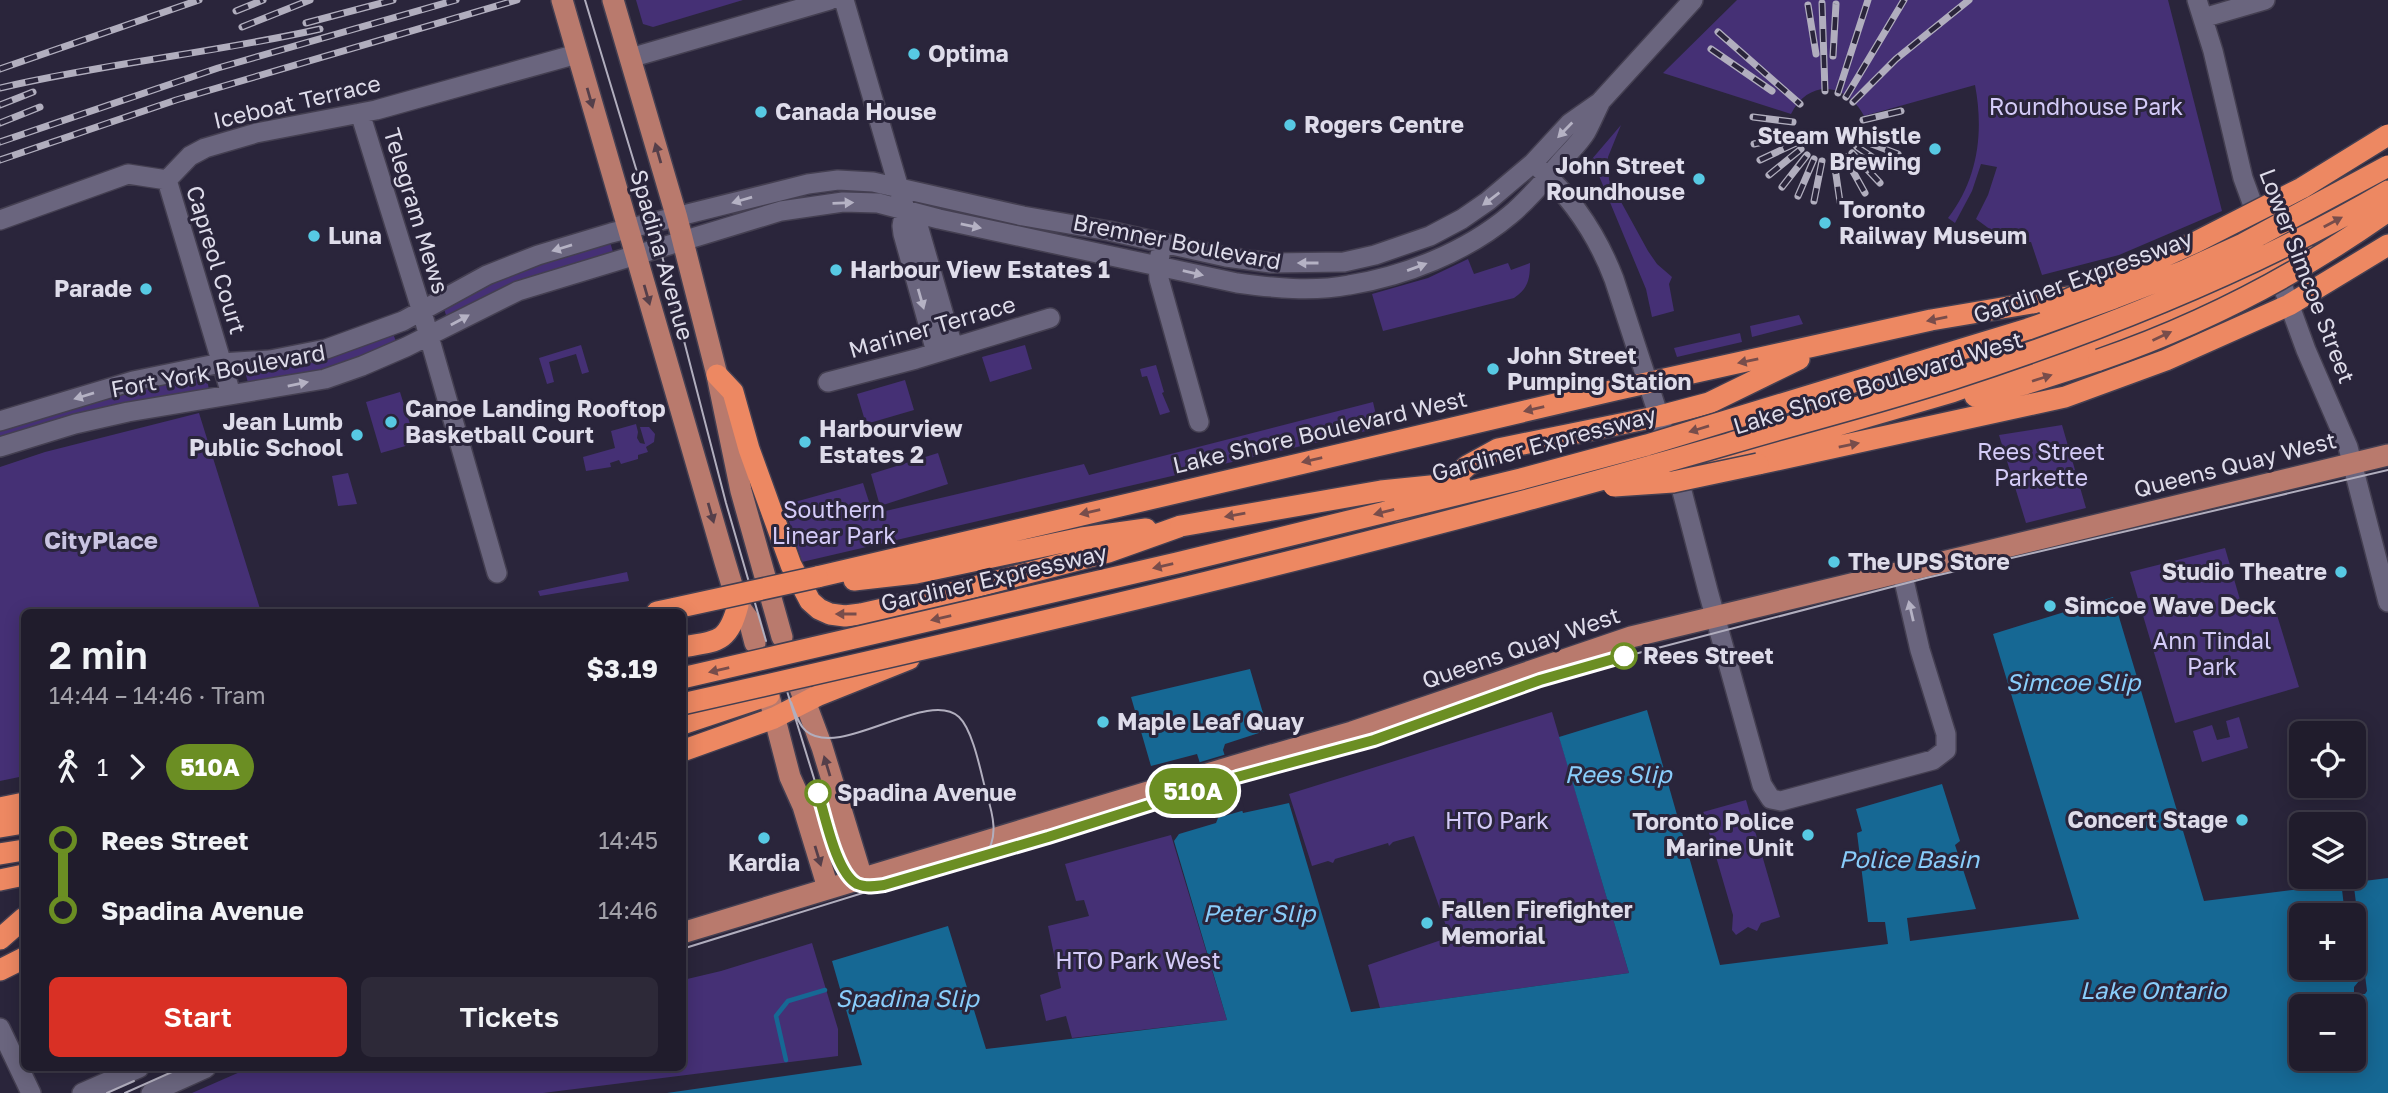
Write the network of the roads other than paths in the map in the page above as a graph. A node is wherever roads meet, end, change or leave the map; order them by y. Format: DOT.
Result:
graph roads {
  1 [pos="562,0"];
  2 [pos="830,0"];
  3 [pos="845,0"];
  4 [pos="1693,0"];
  5 [pos="2265,0"];
  6 [pos="616,9"];
  7 [pos="2200,9"];
  8 [pos="577,54"];
  9 [pos="630,58"];
  10 [pos="1600,102"];
  11 [pos="360,113"];
  12 [pos="2388,135"];
  13 [pos="1533,163"];
  14 [pos="2388,164"];
  15 [pos="1548,176"];
  16 [pos="167,180"];
  17 [pos="898,187"];
  18 [pos="2388,191"];
  19 [pos="905,209"];
  20 [pos="2388,211"];
  21 [pos="677,218"];
  22 [pos="0,220"];
  23 [pos="2388,225"];
  24 [pos="2261,229"];
  25 [pos="627,230"];
  26 [pos="682,241"];
  27 [pos="1163,244"];
  28 [pos="2388,245"];
  29 [pos="635,256"];
  30 [pos="1158,265"];
  31 [pos="2276,268"];
  32 [pos="2289,305"];
  33 [pos="1050,318"];
  34 [pos="426,324"];
  35 [pos="1839,341"];
  36 [pos="945,350"];
  37 [pos="1951,351"];
  38 [pos="222,363"];
  39 [pos="717,375"];
  40 [pos="828,382"];
  41 [pos="1648,384"];
  42 [pos="231,394"];
  43 [pos="1660,416"];
  44 [pos="0,421"];
  45 [pos="1199,422"];
  46 [pos="0,447"];
  47 [pos="1739,455"];
  48 [pos="2388,455"];
  49 [pos="2353,463"];
  50 [pos="1677,472"];
  51 [pos="1521,479"];
  52 [pos="1577,488"];
  53 [pos="1406,523"];
  54 [pos="1181,526"];
  55 [pos="1902,572"];
  56 [pos="497,573"];
  57 [pos="817,578"];
  58 [pos="2388,602"];
  59 [pos="738,605"];
  60 [pos="671,609"];
  61 [pos="1715,617"];
  62 [pos="782,637"];
  63 [pos="755,643"];
  64 [pos="686,646"];
  65 [pos="686,677"];
  66 [pos="769,695"];
  67 [pos="802,695"];
  68 [pos="686,703"];
  69 [pos="774,718"];
  70 [pos="686,723"];
  71 [pos="686,750"];
  72 [pos="21,804"];
  73 [pos="0,808"];
  74 [pos="21,824"];
  75 [pos="0,827"];
  76 [pos="21,850"];
  77 [pos="0,854"];
  78 [pos="21,875"];
  79 [pos="862,878"];
  80 [pos="0,880"];
  81 [pos="828,888"];
  82 [pos="21,904"];
  83 [pos="0,920"];
  84 [pos="21,921"];
  85 [pos="686,932"];
  86 [pos="0,939"];
  87 [pos="21,960"];
  88 [pos="0,970"];
  89 [pos="0,1028"];
  90 [pos="132,1071"];
  91 [pos="199,1071"];
  92 [pos="31,1093"];
  93 [pos="82,1093"];
  94 [pos="151,1093"];
  1 -- 8 [label="main road, Spadina Avenue"];
  2 -- 9 [label="street"];
  3 -- 17 [label="street"];
  4 -- 10 [label="street, Bremner Boulevard"];
  5 -- 7 [label="street"];
  6 -- 9 [label="main road, Spadina Avenue"];
  7 -- 24 [label="street, Lower Simcoe Street"];
  8 -- 11 [label="street, Iceboat Terrace"];
  8 -- 25 [label="main road, Spadina Avenue, one-way"];
  21 -- 9 [label="main road, Spadina Avenue, one-way"];
  10 -- 13 [label="street, Bremner Boulevard, one-way"];
  10 -- 15 [label="street, Bremner Boulevard"];
  11 -- 16 [label="street, Iceboat Terrace"];
  11 -- 34 [label="street, Telegram Mews"];
  12 -- 37 [label="highway, bridge"];
  13 -- 15 [label="street"];
  13 -- 27 [label="street, Bremner Boulevard, one-way"];
  14 -- 24 [label="highway, Lake Shore Boulevard West"];
  14 -- 37 [label="highway, Gardiner Expressway, bridge"];
  30 -- 15 [label="street, Bremner Boulevard, one-way"];
  15 -- 41 [label="street"];
  16 -- 22 [label="street"];
  16 -- 38 [label="street, Capreol Court"];
  17 -- 19 [label="street"];
  17 -- 21 [label="street, Bremner Boulevard, one-way"];
  17 -- 27 [label="street, Bremner Boulevard"];
  52 -- 18 [label="highway, Gardiner Expressway, one-way, bridge"];
  26 -- 19 [label="street, Bremner Boulevard, one-way"];
  19 -- 30 [label="street, Bremner Boulevard, one-way"];
  19 -- 36 [label="street"];
  47 -- 20 [label="highway, one-way, bridge"];
  21 -- 25 [label="street, Bremner Boulevard"];
  21 -- 26 [label="main road, Spadina Avenue"];
  23 -- 31 [label="highway, Lake Shore Boulevard West"];
  24 -- 31 [label="street, Lower Simcoe Street"];
  24 -- 35 [label="highway, Lake Shore Boulevard West, one-way"];
  25 -- 29 [label="main road, Spadina Avenue"];
  25 -- 34 [label="street, Fort York Boulevard, one-way"];
  26 -- 29 [label="street, Bremner Boulevard"];
  26 -- 39 [label="main road, Spadina Avenue"];
  27 -- 30 [label="street"];
  28 -- 32 [label="highway"];
  34 -- 29 [label="street, Fort York Boulevard, one-way"];
  29 -- 59 [label="main road, Spadina Avenue, one-way"];
  30 -- 45 [label="street"];
  31 -- 32 [label="street, Lower Simcoe Street"];
  31 -- 47 [label="highway, Lake Shore Boulevard West"];
  32 -- 49 [label="street, Lower Simcoe Street"];
  52 -- 32 [label="highway, one-way, bridge"];
  33 -- 36 [label="street, Mariner Terrace"];
  34 -- 38 [label="street, Fort York Boulevard"];
  42 -- 34 [label="street, Fort York Boulevard, one-way"];
  34 -- 56 [label="street, Telegram Mews"];
  35 -- 41 [label="highway, Lake Shore Boulevard West, one-way"];
  35 -- 43 [label="highway"];
  36 -- 40 [label="street, Mariner Terrace"];
  37 -- 51 [label="highway, Gardiner Expressway, one-way, bridge"];
  38 -- 42 [label="street, Capreol Court"];
  38 -- 44 [label="street, Fort York Boulevard, one-way"];
  54 -- 39 [label="highway, one-way"];
  39 -- 62 [label="main road, Spadina Avenue"];
  41 -- 43 [label="street"];
  41 -- 57 [label="highway, Lake Shore Boulevard West, one-way"];
  42 -- 46 [label="street, Fort York Boulevard"];
  43 -- 50 [label="street"];
  43 -- 53 [label="highway"];
  47 -- 50 [label="highway, Lake Shore Boulevard West"];
  48 -- 49 [label="main road, Queens Quay West"];
  49 -- 55 [label="main road, Queens Quay West"];
  49 -- 58 [label="street, Lower Simcoe Street"];
  50 -- 53 [label="highway, Lake Shore Boulevard West"];
  50 -- 61 [label="street"];
  51 -- 54 [label="highway, one-way, bridge"];
  51 -- 65 [label="highway, Gardiner Expressway, one-way, bridge"];
  52 -- 68 [label="highway, Gardiner Expressway, bridge"];
  53 -- 67 [label="highway, Lake Shore Boulevard West"];
  54 -- 57 [label="highway"];
  55 -- 61 [label="main road, Queens Quay West"];
  61 -- 55 [label="street, one-way"];
  57 -- 60 [label="highway, Lake Shore Boulevard West, bridge"];
  59 -- 63 [label="main road, Spadina Avenue"];
  59 -- 64 [label="highway"];
  61 -- 79 [label="main road, Queens Quay West"];
  66 -- 69 [label="main road"];
  66 -- 70 [label="highway"];
  67 -- 69 [label="highway, Lake Shore Boulevard West"];
  79 -- 67 [label="main road, one-way"];
  69 -- 71 [label="highway, Lake Shore Boulevard West"];
  69 -- 81 [label="main road, one-way"];
  72 -- 73 [label="highway"];
  74 -- 75 [label="highway"];
  76 -- 77 [label="highway"];
  78 -- 80 [label="highway"];
  79 -- 81 [label="main road, Queens Quay West"];
  81 -- 85 [label="main road, Queens Quay West"];
  82 -- 83 [label="highway"];
  84 -- 86 [label="highway"];
  87 -- 88 [label="highway"];
  89 -- 92 [label="street"];
  90 -- 93 [label="street"];
  91 -- 94 [label="street"];
}
